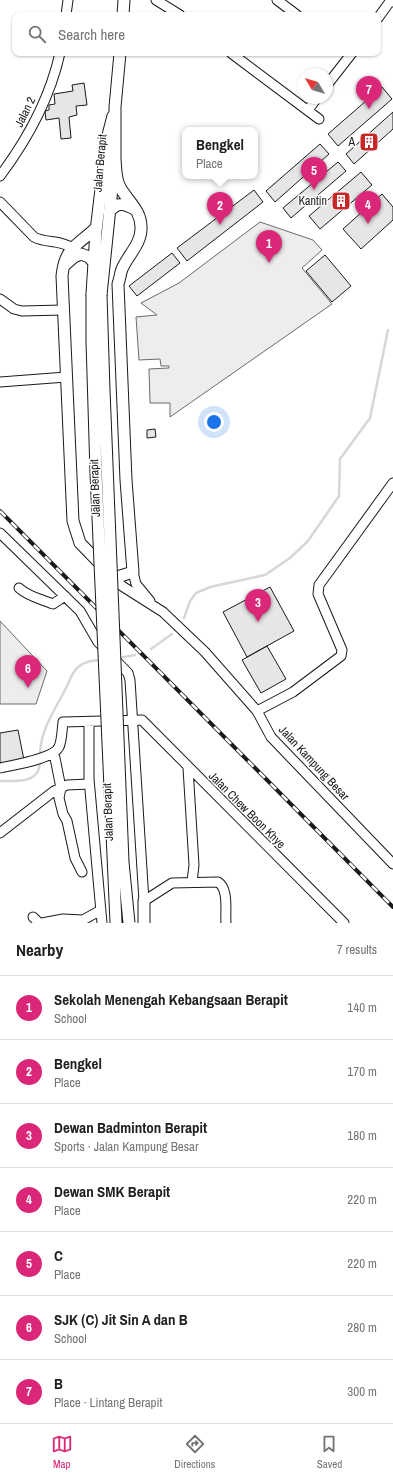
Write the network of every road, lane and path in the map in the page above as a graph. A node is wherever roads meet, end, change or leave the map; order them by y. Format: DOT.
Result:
graph roads {
  1 [pos="68,0"];
  2 [pos="124,0"];
  3 [pos="156,0"];
  4 [pos="277,0"];
  5 [pos="392,1"];
  6 [pos="66,12"];
  7 [pos="123,12"];
  8 [pos="175,12"];
  9 [pos="293,12"];
  10 [pos="381,14"];
  11 [pos="59,56"];
  12 [pos="120,56"];
  13 [pos="235,56"];
  14 [pos="348,56"];
  15 [pos="333,77"];
  16 [pos="312,104"];
  17 [pos="115,107"];
  18 [pos="308,110"];
  19 [pos="319,119"];
  20 [pos="115,159"];
  21 [pos="0,176"];
  22 [pos="0,202"];
  23 [pos="137,210"];
  24 [pos="109,212"];
  25 [pos="96,228"];
  26 [pos="72,248"];
  27 [pos="94,263"];
  28 [pos="62,269"];
  29 [pos="97,294"];
  30 [pos="0,299"];
  31 [pos="63,310"];
  32 [pos="66,377"];
  33 [pos="0,382"];
  34 [pos="393,483"];
  35 [pos="0,533"];
  36 [pos="133,572"];
  37 [pos="114,578"];
  38 [pos="19,588"];
  39 [pos="65,596"];
  40 [pos="155,606"];
  41 [pos="257,711"];
  42 [pos="132,720"];
  43 [pos="89,723"];
  44 [pos="50,755"];
  45 [pos="0,768"];
  46 [pos="188,768"];
  47 [pos="89,784"];
  48 [pos="60,788"];
  49 [pos="0,833"];
  50 [pos="393,864"];
  51 [pos="82,872"];
  52 [pos="192,882"];
  53 [pos="144,900"];
  54 [pos="101,910"];
  55 [pos="42,923"];
  56 [pos="102,923"];
  57 [pos="116,923"];
  58 [pos="129,923"];
  59 [pos="144,923"];
  60 [pos="226,923"];
  61 [pos="344,923"];
  1 -- 6 [label="street"];
  2 -- 7 [label="main road"];
  3 -- 8 [label="street"];
  4 -- 9 [label="street"];
  5 -- 10 [label="street"];
  11 -- 21 [label="street, Jalan 2"];
  12 -- 17 [label="main road, Jalan Berapit"];
  13 -- 18 [label="street"];
  14 -- 15 [label="street"];
  16 -- 18 [label="street"];
  17 -- 20 [label="main road, Jalan Berapit"];
  17 -- 25 [label="main road"];
  18 -- 19 [label="street"];
  20 -- 23 [label="main road"];
  20 -- 24 [label="main road, Jalan Berapit"];
  22 -- 26 [label="street"];
  23 -- 24 [label="main road"];
  23 -- 36 [label="main road"];
  24 -- 29 [label="main road, Jalan Berapit"];
  25 -- 26 [label="main road"];
  25 -- 27 [label="main road"];
  26 -- 28 [label="main road"];
  27 -- 28 [label="main road"];
  27 -- 29 [label="main road"];
  28 -- 31 [label="main road"];
  29 -- 57 [label="main road, bridge"];
  29 -- 58 [label="main road, Jalan Berapit, bridge"];
  30 -- 31 [label="street"];
  31 -- 32 [label="main road"];
  32 -- 33 [label="street"];
  32 -- 37 [label="main road"];
  34 -- 41 [label="street"];
  35 -- 39 [label="street"];
  36 -- 37 [label="main road"];
  36 -- 40 [label="street"];
  37 -- 40 [label="street"];
  38 -- 39 [label="street"];
  39 -- 42 [label="street"];
  40 -- 41 [label="street, Jalan Kampung Besar"];
  41 -- 50 [label="street, Jalan Kampung Besar"];
  42 -- 43 [label="street"];
  42 -- 46 [label="street, Jalan Chew Boon Khye"];
  42 -- 53 [label="street"];
  43 -- 44 [label="street"];
  43 -- 47 [label="street"];
  44 -- 45 [label="street"];
  44 -- 48 [label="street"];
  46 -- 52 [label="street"];
  46 -- 61 [label="street, Jalan Chew Boon Khye"];
  47 -- 48 [label="street"];
  47 -- 54 [label="street"];
  48 -- 49 [label="street"];
  48 -- 51 [label="street"];
  52 -- 53 [label="street"];
  52 -- 60 [label="street"];
  53 -- 59 [label="main road"];
  54 -- 55 [label="street"];
  54 -- 56 [label="street"];
}
